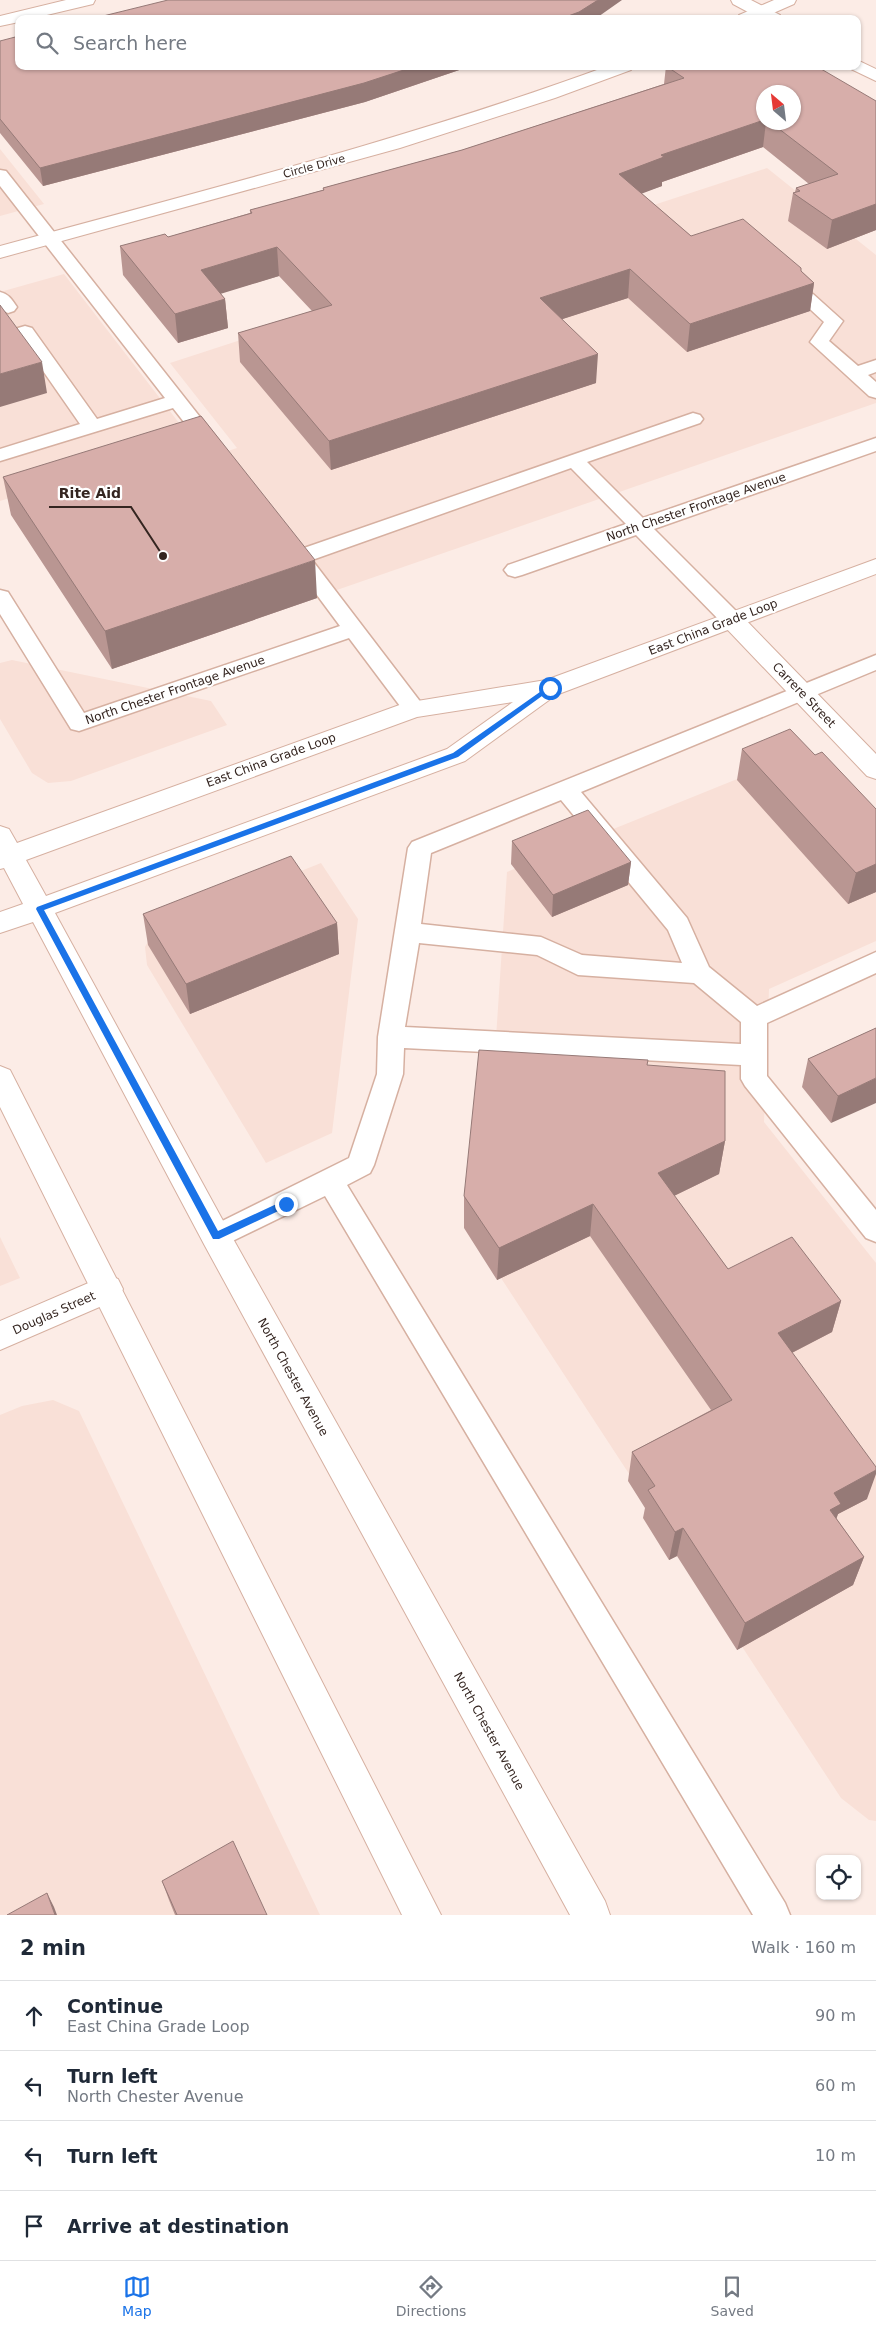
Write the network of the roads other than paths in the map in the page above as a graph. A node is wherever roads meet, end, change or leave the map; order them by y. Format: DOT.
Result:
graph roads {
  1 [pos="87,0"];
  2 [pos="740,0"];
  3 [pos="788,0"];
  4 [pos="25,15"];
  5 [pos="768,15"];
  6 [pos="15,17"];
  7 [pos="0,21"];
  8 [pos="861,67"];
  9 [pos="614,70"];
  10 [pos="876,76"];
  11 [pos="0,175"];
  12 [pos="48,239"];
  13 [pos="0,252"];
  14 [pos="807,298"];
  15 [pos="25,332"];
  16 [pos="876,366"];
  17 [pos="855,373"];
  18 [pos="876,392"];
  19 [pos="177,400"];
  20 [pos="693,419"];
  21 [pos="92,426"];
  22 [pos="876,444"];
  23 [pos="0,455"];
  24 [pos="574,460"];
  25 [pos="226,463"];
  26 [pos="639,527"];
  27 [pos="281,533"];
  28 [pos="299,557"];
  29 [pos="876,566"];
  30 [pos="515,570"];
  31 [pos="0,597"];
  32 [pos="732,620"];
  33 [pos="355,628"];
  34 [pos="876,662"];
  35 [pos="550,688"];
  36 [pos="801,691"];
  37 [pos="414,708"];
  38 [pos="876,770"];
  39 [pos="565,788"];
  40 [pos="4,850"];
  41 [pos="40,909"];
  42 [pos="0,923"];
  43 [pos="408,932"];
  44 [pos="876,962"];
  45 [pos="699,973"];
  46 [pos="754,1018"];
  47 [pos="390,1037"];
  48 [pos="754,1055"];
  49 [pos="0,1078"];
  50 [pos="330,1181"];
  51 [pos="876,1230"];
  52 [pos="216,1237"];
  53 [pos="107,1289"];
  54 [pos="0,1336"];
  55 [pos="422,1915"];
  56 [pos="591,1915"];
  57 [pos="773,1915"];
  1 -- 4 [label="main road"];
  2 -- 5 [label="main road"];
  3 -- 5 [label="main road"];
  6 -- 7 [label="main road"];
  8 -- 10 [label="main road"];
  9 -- 12 [label="main road, Circle Drive"];
  11 -- 12 [label="lane"];
  12 -- 13 [label="main road, Circle Drive"];
  12 -- 19 [label="lane"];
  14 -- 17 [label="lane"];
  15 -- 21 [label="lane"];
  16 -- 17 [label="lane"];
  17 -- 18 [label="lane"];
  19 -- 21 [label="lane"];
  19 -- 25 [label="lane"];
  20 -- 24 [label="lane"];
  21 -- 23 [label="lane"];
  22 -- 26 [label="lane, North Chester Frontage Avenue"];
  24 -- 26 [label="lane"];
  24 -- 28 [label="lane"];
  26 -- 30 [label="lane, North Chester Frontage Avenue"];
  26 -- 32 [label="lane"];
  27 -- 28 [label="lane"];
  28 -- 33 [label="lane"];
  29 -- 32 [label="main road, East China Grade Loop"];
  31 -- 33 [label="lane, North Chester Frontage Avenue"];
  32 -- 35 [label="main road, East China Grade Loop"];
  32 -- 36 [label="main road, Carrere Street"];
  33 -- 37 [label="lane"];
  34 -- 36 [label="lane"];
  35 -- 37 [label="main road, East China Grade Loop"];
  35 -- 41 [label="main road, East China Grade Loop"];
  36 -- 38 [label="main road, Carrere Street"];
  36 -- 39 [label="lane"];
  37 -- 40 [label="main road, East China Grade Loop"];
  39 -- 43 [label="lane"];
  39 -- 45 [label="lane"];
  40 -- 41 [label="main road, North Chester Avenue"];
  41 -- 42 [label="main road, East China Grade Loop"];
  41 -- 52 [label="main road, North Chester Avenue"];
  43 -- 45 [label="lane"];
  43 -- 47 [label="lane"];
  44 -- 46 [label="lane"];
  45 -- 46 [label="lane"];
  46 -- 48 [label="lane"];
  47 -- 48 [label="lane"];
  47 -- 50 [label="lane"];
  48 -- 51 [label="lane"];
  49 -- 53 [label="main road"];
  50 -- 52 [label="lane"];
  50 -- 57 [label="lane"];
  52 -- 56 [label="main road, North Chester Avenue"];
  53 -- 54 [label="main road, Douglas Street"];
  53 -- 55 [label="main road"];
}
